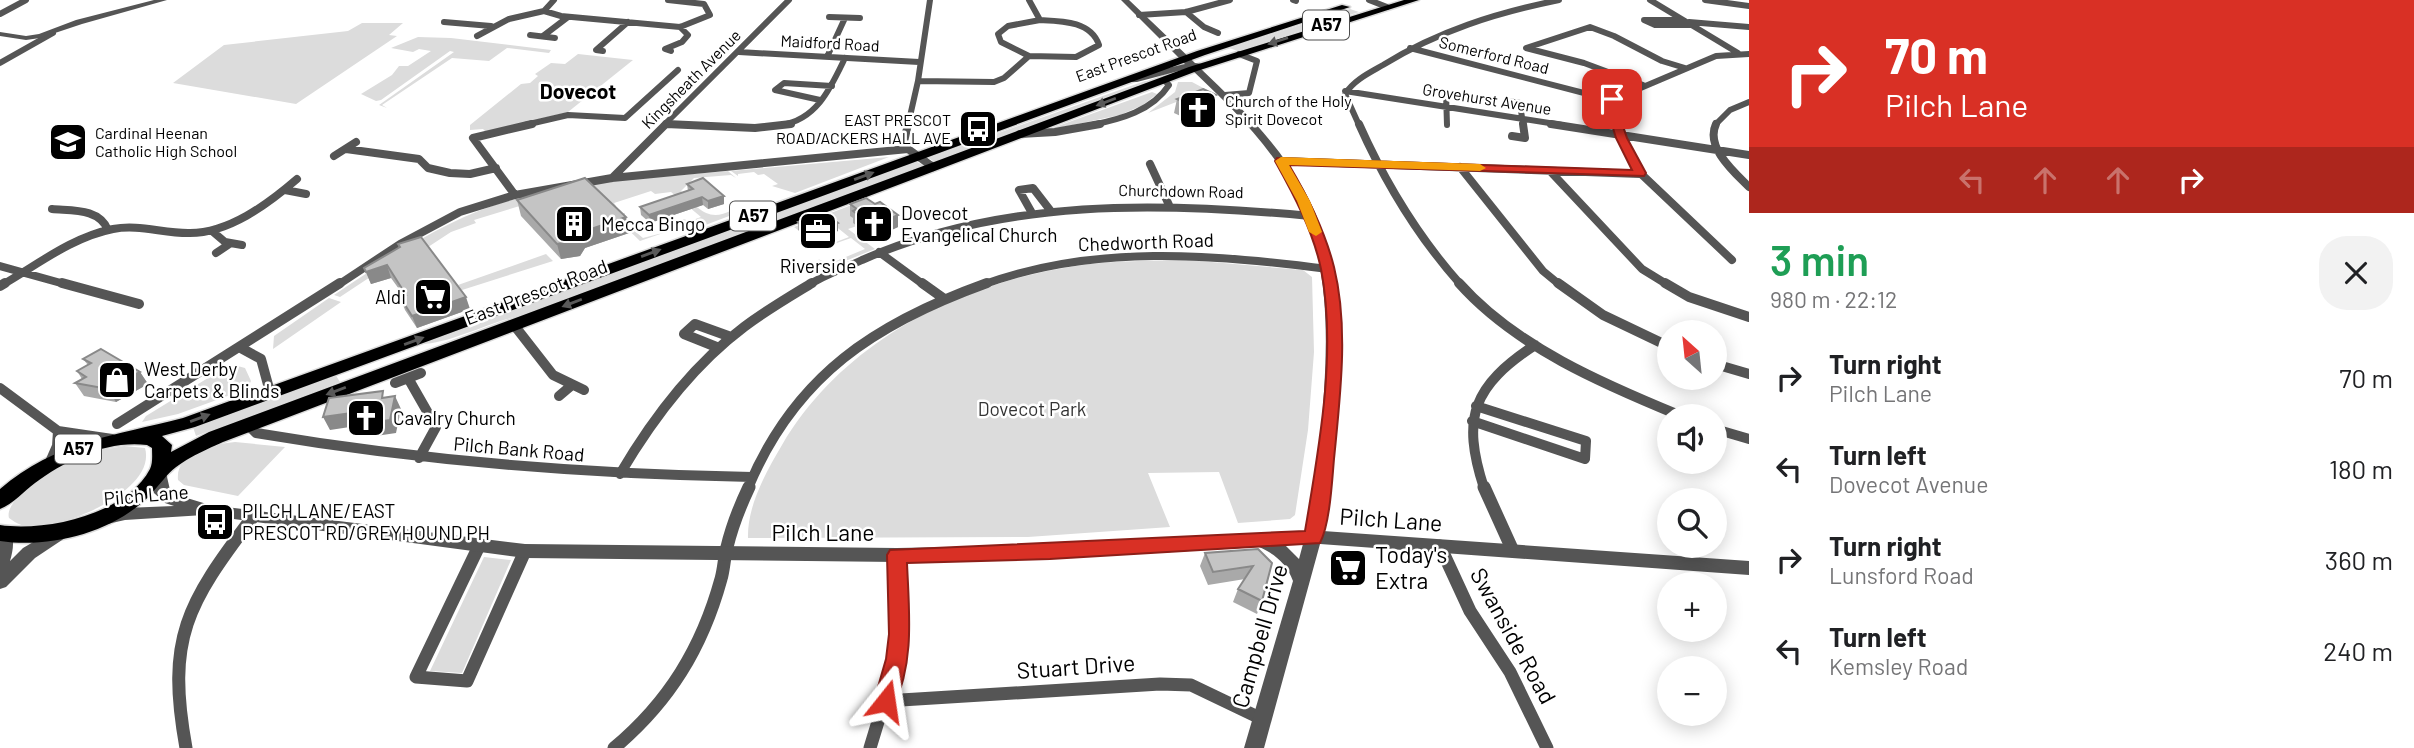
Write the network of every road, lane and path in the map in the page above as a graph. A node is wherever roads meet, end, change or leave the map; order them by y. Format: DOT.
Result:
graph roads {
  1 [pos="26,0"];
  2 [pos="163,0"];
  3 [pos="554,0"];
  4 [pos="668,0"];
  5 [pos="789,0"];
  6 [pos="930,0"];
  7 [pos="1029,0"];
  8 [pos="1125,0"];
  9 [pos="1230,0"];
  10 [pos="1370,0"];
  11 [pos="1414,0"];
  12 [pos="1559,0"];
  13 [pos="1650,0"];
  14 [pos="1704,0"];
  15 [pos="138,3"];
  16 [pos="1749,6"];
  17 [pos="1387,7"];
  18 [pos="544,11"];
  19 [pos="1186,12"];
  20 [pos="0,14"];
  21 [pos="1139,15"];
  22 [pos="568,17"];
  23 [pos="829,17"];
  24 [pos="845,18"];
  25 [pos="860,18"];
  26 [pos="88,19"];
  27 [pos="1040,20"];
  28 [pos="444,22"];
  29 [pos="628,22"];
  30 [pos="1688,22"];
  31 [pos="43,26"];
  32 [pos="491,26"];
  33 [pos="680,26"];
  34 [pos="1749,27"];
  35 [pos="16,32"];
  36 [pos="55,32"];
  37 [pos="0,33"];
  38 [pos="1218,33"];
  39 [pos="530,35"];
  40 [pos="477,36"];
  41 [pos="543,36"];
  42 [pos="555,38"];
  43 [pos="28,42"];
  44 [pos="1174,48"];
  45 [pos="1410,48"];
  46 [pos="603,51"];
  47 [pos="671,51"];
  48 [pos="739,52"];
  49 [pos="1738,53"];
  50 [pos="1239,54"];
  51 [pos="1749,54"];
  52 [pos="1029,56"];
  53 [pos="827,57"];
  54 [pos="845,58"];
  55 [pos="919,62"];
  56 [pos="0,63"];
  57 [pos="1194,63"];
  58 [pos="1685,68"];
  59 [pos="678,70"];
  60 [pos="1169,78"];
  61 [pos="918,81"];
  62 [pos="1643,85"];
  63 [pos="832,86"];
  64 [pos="1216,88"];
  65 [pos="1345,92"];
  66 [pos="1446,93"];
  67 [pos="820,100"];
  68 [pos="1611,100"];
  69 [pos="1508,101"];
  70 [pos="1749,102"];
  71 [pos="1446,107"];
  72 [pos="1523,119"];
  73 [pos="666,124"];
  74 [pos="1447,125"];
  75 [pos="1620,134"];
  76 [pos="1512,136"];
  77 [pos="356,142"];
  78 [pos="346,149"];
  79 [pos="1715,149"];
  80 [pos="912,153"];
  81 [pos="1749,155"];
  82 [pos="334,156"];
  83 [pos="1281,161"];
  84 [pos="1150,164"];
  85 [pos="1377,164"];
  86 [pos="933,167"];
  87 [pos="1460,167"];
  88 [pos="496,168"];
  89 [pos="1549,171"];
  90 [pos="1640,173"];
  91 [pos="612,178"];
  92 [pos="297,179"];
  93 [pos="1749,187"];
  94 [pos="285,190"];
  95 [pos="306,194"];
  96 [pos="515,195"];
  97 [pos="80,203"];
  98 [pos="1169,205"];
  99 [pos="52,209"];
  100 [pos="1050,210"];
  101 [pos="65,211"];
  102 [pos="1032,213"];
  103 [pos="1310,216"];
  104 [pos="108,230"];
  105 [pos="212,231"];
  106 [pos="228,245"];
  107 [pos="242,245"];
  108 [pos="879,252"];
  109 [pos="216,253"];
  110 [pos="1732,260"];
  111 [pos="0,267"];
  112 [pos="1328,269"];
  113 [pos="24,272"];
  114 [pos="0,286"];
  115 [pos="943,298"];
  116 [pos="139,304"];
  117 [pos="1749,317"];
  118 [pos="513,325"];
  119 [pos="732,337"];
  120 [pos="1657,341"];
  121 [pos="1535,345"];
  122 [pos="241,348"];
  123 [pos="719,348"];
  124 [pos="1727,368"];
  125 [pos="421,373"];
  126 [pos="1749,374"];
  127 [pos="408,378"];
  128 [pos="395,383"];
  129 [pos="572,385"];
  130 [pos="0,388"];
  131 [pos="584,390"];
  132 [pos="270,392"];
  133 [pos="559,396"];
  134 [pos="1476,406"];
  135 [pos="1657,406"];
  136 [pos="1472,421"];
  137 [pos="248,425"];
  138 [pos="58,431"];
  139 [pos="122,433"];
  140 [pos="1727,433"];
  141 [pos="1749,439"];
  142 [pos="419,458"];
  143 [pos="50,462"];
  144 [pos="160,471"];
  145 [pos="620,474"];
  146 [pos="752,477"];
  147 [pos="28,478"];
  148 [pos="0,493"];
  149 [pos="0,501"];
  150 [pos="210,511"];
  151 [pos="252,518"];
  152 [pos="86,523"];
  153 [pos="63,531"];
  154 [pos="2,534"];
  155 [pos="1314,537"];
  156 [pos="1254,539"];
  157 [pos="1440,545"];
  158 [pos="479,546"];
  159 [pos="525,551"];
  160 [pos="1513,551"];
  161 [pos="725,555"];
  162 [pos="897,555"];
  163 [pos="0,567"];
  164 [pos="1749,568"];
  165 [pos="1301,581"];
  166 [pos="0,582"];
  167 [pos="886,701"];
  168 [pos="1262,719"];
  169 [pos="1542,745"];
  170 [pos="186,748"];
  171 [pos="614,748"];
  172 [pos="870,748"];
  173 [pos="1254,748"];
  1 -- 20 [label="street"];
  2 -- 15 [label="street"];
  3 -- 18 [label="street"];
  4 -- 33 [label="street"];
  5 -- 48 [label="street, Kingsheath Avenue"];
  6 -- 55 [label="street"];
  7 -- 27 [label="street"];
  8 -- 21 [label="street, Campbell Drive"];
  9 -- 19 [label="street"];
  10 -- 17 [label="street"];
  10 -- 57 [label="highway, East Prescot Road / A57"];
  11 -- 17 [label="highway, East Prescot Road / A57"];
  12 -- 45 [label="street"];
  13 -- 30 [label="street"];
  14 -- 16 [label="street"];
  15 -- 26 [label="street"];
  17 -- 50 [label="highway, East Prescot Road / A57, one-way"];
  18 -- 22 [label="street"];
  18 -- 32 [label="street"];
  19 -- 21 [label="street"];
  19 -- 38 [label="street"];
  21 -- 44 [label="street, Campbell Drive"];
  22 -- 29 [label="street"];
  22 -- 41 [label="street"];
  23 -- 24 [label="street"];
  24 -- 25 [label="street"];
  24 -- 53 [label="street"];
  26 -- 31 [label="street"];
  26 -- 36 [label="street"];
  27 -- 52 [label="street"];
  27 -- 52 [label="street"];
  28 -- 32 [label="street"];
  29 -- 33 [label="street"];
  29 -- 46 [label="street"];
  30 -- 30 [label="street"];
  30 -- 34 [label="street"];
  30 -- 49 [label="street"];
  31 -- 35 [label="street"];
  31 -- 36 [label="street"];
  32 -- 40 [label="street"];
  33 -- 47 [label="street"];
  35 -- 37 [label="street"];
  35 -- 43 [label="street"];
  36 -- 43 [label="street"];
  39 -- 41 [label="street"];
  41 -- 42 [label="street"];
  43 -- 56 [label="street"];
  44 -- 57 [label="street, Campbell Drive"];
  44 -- 57 [label="street"];
  45 -- 65 [label="street"];
  45 -- 68 [label="street, Somerford Road"];
  48 -- 53 [label="street, Maidford Road"];
  48 -- 73 [label="street, Kingsheath Avenue"];
  49 -- 51 [label="street"];
  49 -- 58 [label="street"];
  50 -- 57 [label="highway, East Prescot Road / A57"];
  50 -- 64 [label="street"];
  52 -- 61 [label="street"];
  53 -- 54 [label="street, Maidford Road"];
  54 -- 55 [label="street, Maidford Road"];
  54 -- 63 [label="street"];
  55 -- 61 [label="street"];
  57 -- 60 [label="highway, East Prescot Road / A57"];
  57 -- 64 [label="street, Campbell Drive"];
  57 -- 80 [label="highway, East Prescot Road / A57"];
  58 -- 62 [label="street"];
  58 -- 62 [label="street"];
  59 -- 88 [label="street"];
  60 -- 64 [label="street"];
  60 -- 86 [label="highway, East Prescot Road / A57, one-way"];
  61 -- 80 [label="street"];
  62 -- 68 [label="street"];
  63 -- 67 [label="street"];
  63 -- 67 [label="street"];
  64 -- 83 [label="street, Campbell Drive"];
  65 -- 71 [label="street, Grovehurst Avenue"];
  65 -- 85 [label="street"];
  66 -- 71 [label="street"];
  67 -- 73 [label="street"];
  68 -- 75 [label="street"];
  69 -- 72 [label="street"];
  70 -- 79 [label="street"];
  71 -- 72 [label="street, Grovehurst Avenue"];
  71 -- 74 [label="street"];
  72 -- 75 [label="street, Grovehurst Avenue"];
  72 -- 76 [label="street"];
  73 -- 91 [label="street, Kingsheath Avenue"];
  75 -- 79 [label="street, Grovehurst Avenue"];
  75 -- 90 [label="street"];
  77 -- 78 [label="street"];
  78 -- 82 [label="street"];
  78 -- 88 [label="street"];
  79 -- 81 [label="street, Grovehurst Avenue"];
  79 -- 93 [label="street"];
  80 -- 86 [label="street"];
  80 -- 91 [label="street, East Prescot Road"];
  132 -- 80 [label="highway, East Prescot Road / A57, one-way"];
  83 -- 85 [label="street"];
  83 -- 103 [label="street, Campbell Drive"];
  84 -- 98 [label="street"];
  85 -- 87 [label="street"];
  85 -- 121 [label="street"];
  86 -- 118 [label="highway, East Prescot Road / A57, one-way"];
  87 -- 89 [label="street"];
  87 -- 120 [label="street"];
  88 -- 96 [label="street"];
  89 -- 90 [label="street"];
  89 -- 117 [label="street"];
  90 -- 110 [label="street"];
  91 -- 96 [label="street, East Prescot Road"];
  92 -- 94 [label="street"];
  94 -- 95 [label="street"];
  94 -- 105 [label="street"];
  96 -- 122 [label="street, East Prescot Road"];
  97 -- 101 [label="street"];
  98 -- 100 [label="street, Churchdown Road"];
  98 -- 103 [label="street, Churchdown Road"];
  99 -- 101 [label="street"];
  100 -- 102 [label="street, Churchdown Road"];
  100 -- 102 [label="street"];
  101 -- 104 [label="street"];
  102 -- 108 [label="street, Churchdown Road"];
  103 -- 112 [label="street, Campbell Drive"];
  104 -- 105 [label="street"];
  104 -- 113 [label="street"];
  105 -- 106 [label="street"];
  106 -- 107 [label="street"];
  106 -- 109 [label="street"];
  108 -- 115 [label="street"];
  108 -- 119 [label="street, Churchdown Road"];
  111 -- 113 [label="street"];
  112 -- 115 [label="street, Chedworth Road"];
  112 -- 155 [label="street, Campbell Drive"];
  113 -- 114 [label="street"];
  113 -- 116 [label="street"];
  115 -- 146 [label="street, Chedworth Road"];
  118 -- 129 [label="street"];
  118 -- 137 [label="highway, East Prescot Road / A57, one-way"];
  119 -- 123 [label="street, Churchdown Road"];
  119 -- 123 [label="street"];
  121 -- 134 [label="street"];
  121 -- 135 [label="street"];
  122 -- 132 [label="street"];
  122 -- 139 [label="street, East Prescot Road"];
  123 -- 145 [label="street, Churchdown Road"];
  124 -- 126 [label="street"];
  125 -- 127 [label="street"];
  127 -- 128 [label="street"];
  127 -- 142 [label="street"];
  129 -- 131 [label="street"];
  129 -- 133 [label="street"];
  130 -- 138 [label="street"];
  139 -- 132 [label="highway, East Prescot Road / A57, one-way"];
  134 -- 136 [label="street"];
  134 -- 136 [label="street"];
  136 -- 160 [label="street"];
  137 -- 142 [label="street, Pilch Bank Road"];
  137 -- 144 [label="highway, East Prescot Road / A57"];
  138 -- 139 [label="street"];
  138 -- 143 [label="street"];
  139 -- 143 [label="highway, A57"];
  139 -- 144 [label="highway"];
  140 -- 141 [label="street"];
  142 -- 145 [label="street, Pilch Bank Road"];
  143 -- 147 [label="highway, A57"];
  144 -- 150 [label="street, Pilch Lane"];
  144 -- 152 [label="highway, A57"];
  145 -- 146 [label="street, Pilch Bank Road"];
  146 -- 161 [label="street, Chedworth Road"];
  147 -- 148 [label="highway, A57"];
  147 -- 149 [label="highway, A57"];
  150 -- 151 [label="street, Pilch Lane"];
  150 -- 152 [label="street, Pilch Lane"];
  151 -- 158 [label="street, Pilch Lane"];
  151 -- 170 [label="street"];
  152 -- 153 [label="highway, A57"];
  153 -- 154 [label="highway, A57"];
  153 -- 166 [label="street"];
  154 -- 163 [label="street"];
  155 -- 156 [label="street, Pilch Lane"];
  155 -- 157 [label="street, Pilch Lane"];
  155 -- 165 [label="street, Campbell Drive"];
  156 -- 162 [label="street, Pilch Lane"];
  156 -- 165 [label="street"];
  157 -- 160 [label="street, Pilch Lane"];
  157 -- 169 [label="street, Swanside Road"];
  158 -- 159 [label="street, Pilch Lane"];
  158 -- 159 [label="street"];
  159 -- 161 [label="street, Pilch Lane"];
  160 -- 164 [label="street, Pilch Lane"];
  161 -- 162 [label="street, Pilch Lane"];
  161 -- 171 [label="street, Chedworth Road"];
  162 -- 167 [label="street"];
  165 -- 168 [label="street, Campbell Drive"];
  167 -- 168 [label="street, Stuart Drive"];
  167 -- 172 [label="street"];
  168 -- 173 [label="street, Campbell Drive"];
}
